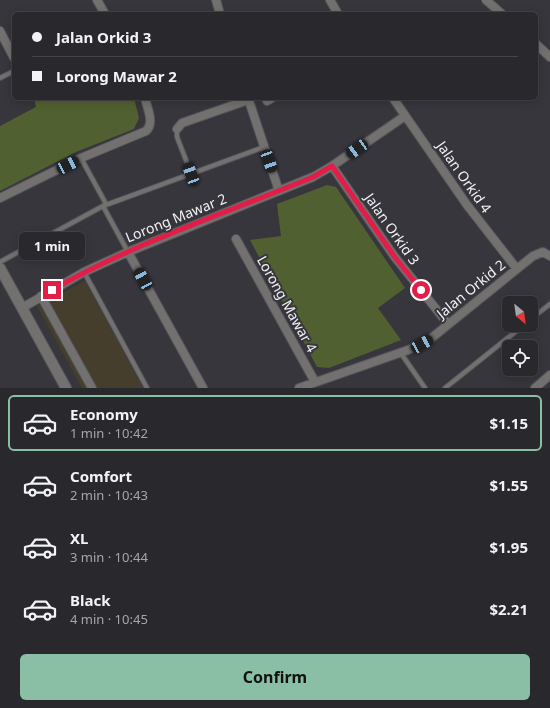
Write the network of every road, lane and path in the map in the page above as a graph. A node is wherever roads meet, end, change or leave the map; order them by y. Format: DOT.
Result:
graph roads {
  1 [pos="98,0"];
  2 [pos="216,0"];
  3 [pos="330,0"];
  4 [pos="486,0"];
  5 [pos="104,12"];
  6 [pos="219,12"];
  7 [pos="337,12"];
  8 [pos="500,12"];
  9 [pos="0,31"];
  10 [pos="538,46"];
  11 [pos="12,54"];
  12 [pos="550,57"];
  13 [pos="12,73"];
  14 [pos="0,78"];
  15 [pos="146,100"];
  16 [pos="245,100"];
  17 [pos="248,100"];
  18 [pos="394,100"];
  19 [pos="405,116"];
  20 [pos="177,129"];
  21 [pos="264,147"];
  22 [pos="81,158"];
  23 [pos="332,166"];
  24 [pos="191,174"];
  25 [pos="279,191"];
  26 [pos="0,198"];
  27 [pos="104,205"];
  28 [pos="236,239"];
  29 [pos="128,252"];
  30 [pos="550,256"];
  31 [pos="0,262"];
  32 [pos="0,268"];
  33 [pos="517,269"];
  34 [pos="84,272"];
  35 [pos="41,296"];
  36 [pos="550,304"];
  37 [pos="22,308"];
  38 [pos="538,313"];
  39 [pos="448,324"];
  40 [pos="515,332"];
  41 [pos="404,351"];
  42 [pos="550,375"];
  43 [pos="315,382"];
  44 [pos="66,388"];
  45 [pos="92,388"];
  46 [pos="147,388"];
  47 [pos="202,388"];
  48 [pos="299,388"];
  49 [pos="425,388"];
  50 [pos="445,388"];
  51 [pos="535,388"];
  1 -- 5 [label="street"];
  2 -- 6 [label="street"];
  3 -- 7 [label="street"];
  4 -- 8 [label="street"];
  9 -- 11 [label="street"];
  10 -- 12 [label="street"];
  13 -- 14 [label="lane"];
  15 -- 22 [label="street"];
  16 -- 20 [label="street"];
  17 -- 21 [label="street"];
  18 -- 19 [label="street, Jalan Orkid 4"];
  19 -- 23 [label="street, Lorong Mawar 2"];
  19 -- 33 [label="street, Jalan Orkid 4"];
  20 -- 24 [label="lane"];
  21 -- 24 [label="lane"];
  21 -- 25 [label="street"];
  22 -- 26 [label="street"];
  22 -- 27 [label="lane"];
  23 -- 25 [label="street, Lorong Mawar 2"];
  23 -- 39 [label="street, Jalan Orkid 3"];
  24 -- 27 [label="lane"];
  25 -- 29 [label="street, Lorong Mawar 2"];
  27 -- 29 [label="lane"];
  27 -- 31 [label="lane"];
  28 -- 43 [label="street, Lorong Mawar 4"];
  29 -- 34 [label="street, Lorong Mawar 2"];
  29 -- 47 [label="street"];
  30 -- 33 [label="street, Jalan Orkid 2"];
  32 -- 37 [label="street"];
  33 -- 39 [label="street, Jalan Orkid 2"];
  34 -- 35 [label="street, Lorong Mawar 2"];
  34 -- 46 [label="lane"];
  35 -- 37 [label="street, Lorong Mawar 2"];
  35 -- 45 [label="street"];
  36 -- 38 [label="lane"];
  37 -- 44 [label="street"];
  39 -- 41 [label="street, Jalan Orkid 2"];
  40 -- 50 [label="lane"];
  41 -- 43 [label="street, Jalan Orkid 2"];
  41 -- 49 [label="lane"];
  42 -- 51 [label="street"];
  43 -- 48 [label="street, Jalan Orkid 2"];
}
